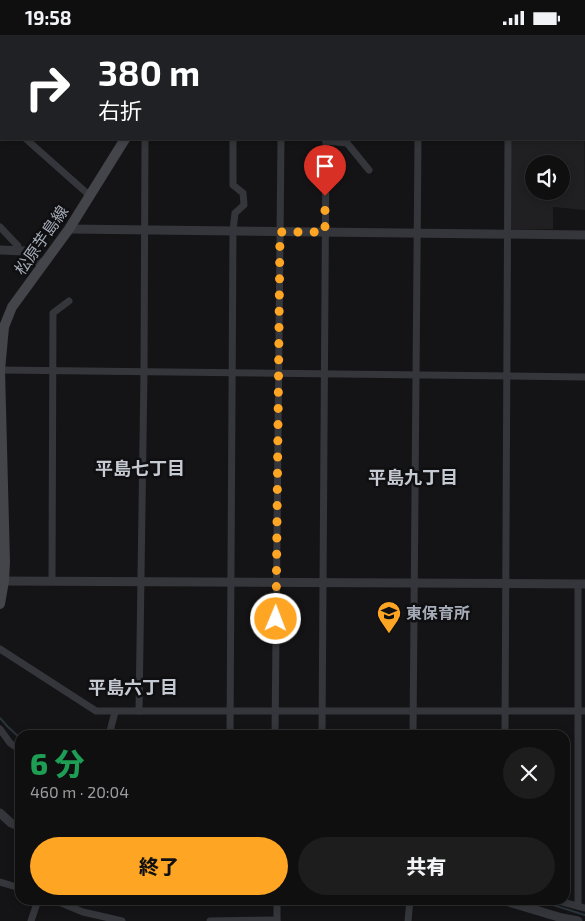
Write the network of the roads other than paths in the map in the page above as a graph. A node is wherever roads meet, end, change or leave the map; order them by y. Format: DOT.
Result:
graph roads {
  1 [pos="29,140"];
  2 [pos="124,140"];
  3 [pos="145,140"];
  4 [pos="233,140"];
  5 [pos="280,140"];
  6 [pos="326,140"];
  7 [pos="418,140"];
  8 [pos="508,140"];
  9 [pos="370,170"];
  10 [pos="90,195"];
  11 [pos="0,227"];
  12 [pos="69,229"];
  13 [pos="144,231"];
  14 [pos="233,231"];
  15 [pos="280,232"];
  16 [pos="325,232"];
  17 [pos="417,233"];
  18 [pos="508,234"];
  19 [pos="585,235"];
  20 [pos="0,250"];
  21 [pos="18,250"];
  22 [pos="42,265"];
  23 [pos="69,301"];
  24 [pos="0,370"];
  25 [pos="52,372"];
  26 [pos="144,373"];
  27 [pos="233,373"];
  28 [pos="279,373"];
  29 [pos="324,374"];
  30 [pos="416,375"];
  31 [pos="507,376"];
  32 [pos="585,377"];
  33 [pos="2,581"];
  34 [pos="52,581"];
  35 [pos="139,582"];
  36 [pos="232,582"];
  37 [pos="277,583"];
  38 [pos="323,583"];
  39 [pos="414,583"];
  40 [pos="505,584"];
  41 [pos="582,584"];
  42 [pos="0,604"];
  43 [pos="0,649"];
  44 [pos="138,711"];
  45 [pos="232,711"];
  46 [pos="275,711"];
  47 [pos="322,711"];
  48 [pos="413,711"];
  49 [pos="505,711"];
  50 [pos="582,711"];
  51 [pos="115,712"];
  52 [pos="0,729"];
  53 [pos="110,730"];
  54 [pos="230,730"];
  55 [pos="275,730"];
  56 [pos="322,730"];
  57 [pos="413,730"];
  58 [pos="505,730"];
  59 [pos="15,746"];
  60 [pos="0,813"];
  61 [pos="15,825"];
  62 [pos="0,881"];
  63 [pos="15,886"];
  64 [pos="37,905"];
  65 [pos="66,905"];
  66 [pos="276,905"];
  67 [pos="410,905"];
  68 [pos="518,905"];
  69 [pos="582,907"];
  70 [pos="562,919"];
  71 [pos="277,920"];
  72 [pos="32,921"];
  73 [pos="122,921"];
  74 [pos="210,921"];
  75 [pos="408,921"];
  76 [pos="578,921"];
  1 -- 10 [label="street"];
  2 -- 10 [label="main road, 松原芋島線"];
  3 -- 13 [label="street"];
  4 -- 14 [label="street"];
  5 -- 15 [label="street"];
  6 -- 9 [label="street"];
  6 -- 16 [label="street"];
  7 -- 17 [label="street"];
  8 -- 18 [label="street"];
  10 -- 12 [label="main road, 松原芋島線"];
  11 -- 21 [label="street"];
  12 -- 13 [label="street"];
  12 -- 22 [label="main road, 松原芋島線"];
  13 -- 14 [label="street"];
  13 -- 26 [label="street"];
  14 -- 15 [label="street"];
  14 -- 27 [label="street"];
  15 -- 16 [label="street"];
  15 -- 28 [label="street"];
  16 -- 17 [label="street"];
  16 -- 29 [label="street"];
  17 -- 18 [label="street"];
  17 -- 30 [label="street"];
  18 -- 19 [label="street"];
  18 -- 31 [label="street"];
  20 -- 21 [label="street"];
  21 -- 22 [label="street"];
  22 -- 24 [label="main road, 松原芋島線"];
  23 -- 25 [label="street"];
  24 -- 25 [label="street"];
  24 -- 33 [label="main road, 松原芋島線"];
  25 -- 26 [label="street"];
  25 -- 34 [label="street"];
  26 -- 27 [label="street"];
  26 -- 35 [label="street"];
  27 -- 28 [label="street"];
  27 -- 36 [label="street"];
  28 -- 29 [label="street"];
  28 -- 37 [label="street"];
  29 -- 30 [label="street"];
  29 -- 38 [label="street"];
  30 -- 31 [label="street"];
  30 -- 39 [label="street"];
  31 -- 32 [label="street"];
  31 -- 40 [label="street"];
  33 -- 34 [label="street"];
  33 -- 42 [label="main road, 松原芋島線"];
  34 -- 35 [label="street"];
  35 -- 36 [label="street"];
  35 -- 44 [label="street"];
  36 -- 37 [label="street"];
  36 -- 45 [label="street"];
  37 -- 38 [label="street"];
  37 -- 46 [label="street"];
  38 -- 39 [label="street"];
  38 -- 47 [label="street"];
  39 -- 40 [label="street"];
  39 -- 48 [label="street"];
  40 -- 41 [label="street"];
  40 -- 49 [label="street"];
  41 -- 50 [label="street"];
  43 -- 51 [label="street"];
  44 -- 45 [label="street"];
  44 -- 51 [label="street"];
  45 -- 46 [label="street"];
  45 -- 54 [label="street"];
  46 -- 47 [label="street"];
  46 -- 55 [label="street"];
  47 -- 48 [label="street"];
  47 -- 56 [label="street"];
  48 -- 49 [label="street"];
  48 -- 57 [label="street"];
  49 -- 50 [label="street"];
  49 -- 58 [label="street"];
  50 -- 69 [label="street"];
  51 -- 53 [label="street"];
  52 -- 59 [label="street"];
  60 -- 61 [label="street"];
  62 -- 63 [label="street"];
  64 -- 72 [label="street"];
  65 -- 73 [label="street"];
  66 -- 71 [label="street"];
  67 -- 75 [label="street"];
  68 -- 70 [label="street"];
  70 -- 76 [label="street"];
  71 -- 74 [label="street"];
}
